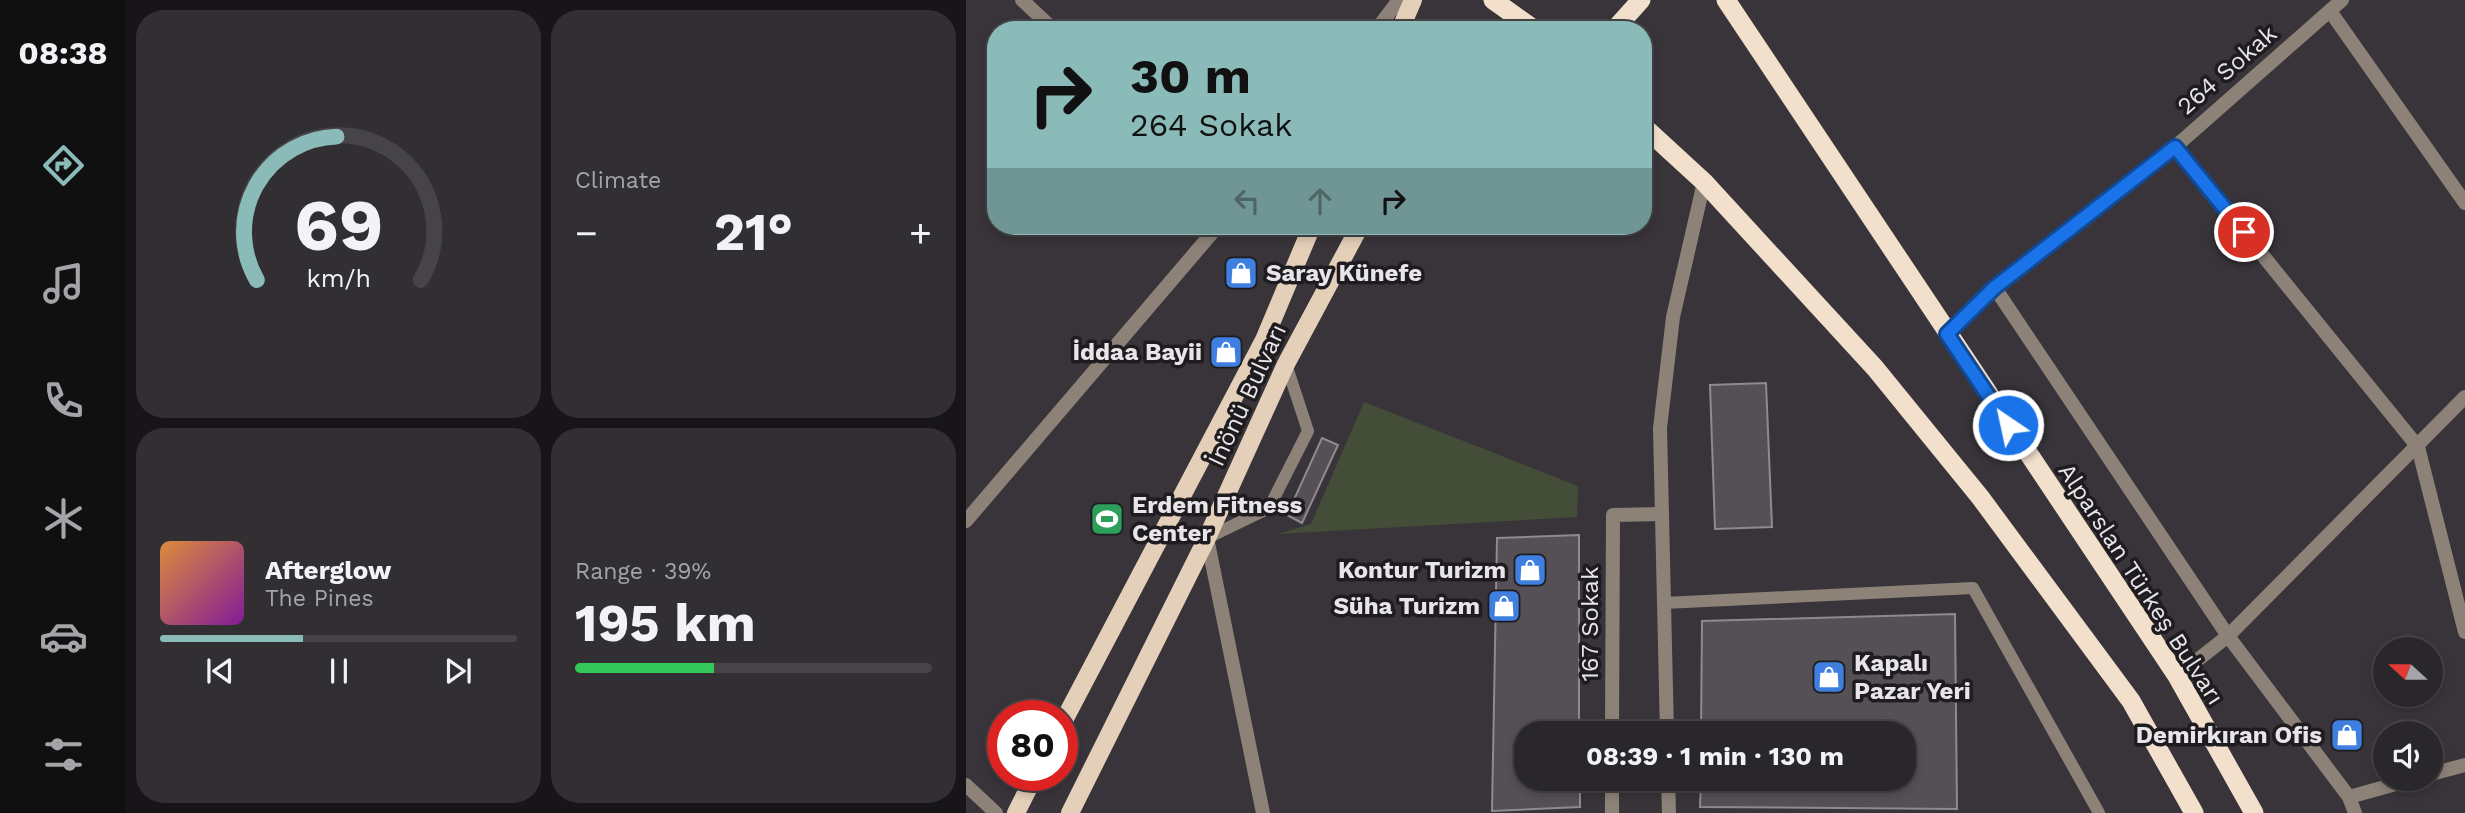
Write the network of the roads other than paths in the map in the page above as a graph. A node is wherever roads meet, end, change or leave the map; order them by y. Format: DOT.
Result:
graph roads {
  1 [pos="1022,0"];
  2 [pos="1399,0"];
  3 [pos="1413,0"];
  4 [pos="1493,0"];
  5 [pos="1641,0"];
  6 [pos="2343,0"];
  7 [pos="1730,3"];
  8 [pos="2330,11"];
  9 [pos="1044,21"];
  10 [pos="1383,21"];
  11 [pos="1404,21"];
  12 [pos="1522,21"];
  13 [pos="1622,21"];
  14 [pos="1652,134"];
  15 [pos="2175,147"];
  16 [pos="1704,182"];
  17 [pos="2465,203"];
  18 [pos="1210,235"];
  19 [pos="1308,235"];
  20 [pos="1355,235"];
  21 [pos="1994,288"];
  22 [pos="1947,334"];
  23 [pos="1286,364"];
  24 [pos="2465,397"];
  25 [pos="2418,447"];
  26 [pos="1662,514"];
  27 [pos="966,522"];
  28 [pos="1207,538"];
  29 [pos="1664,603"];
  30 [pos="2465,632"];
  31 [pos="2228,636"];
  32 [pos="2177,676"];
  33 [pos="1075,700"];
  34 [pos="1612,721"];
  35 [pos="1667,721"];
  36 [pos="2465,765"];
  37 [pos="2443,771"];
  38 [pos="966,785"];
  39 [pos="2373,790"];
  40 [pos="1027,791"];
  41 [pos="1612,791"];
  42 [pos="1668,791"];
  43 [pos="2349,797"];
  44 [pos="996,813"];
  45 [pos="1016,813"];
  46 [pos="1070,813"];
  47 [pos="1263,813"];
  48 [pos="1612,813"];
  49 [pos="1669,813"];
  50 [pos="2099,813"];
  51 [pos="2194,813"];
  52 [pos="2254,813"];
  53 [pos="2355,813"];
  1 -- 9 [label="street"];
  2 -- 10 [label="street"];
  3 -- 11 [label="main road"];
  4 -- 12 [label="highway"];
  5 -- 13 [label="highway"];
  6 -- 8 [label="street, 264 Sokak"];
  7 -- 22 [label="highway, Alparslan Türkeş Bulvarı"];
  8 -- 15 [label="street, 264 Sokak"];
  8 -- 17 [label="street"];
  14 -- 16 [label="highway"];
  15 -- 21 [label="street, 264 Sokak"];
  15 -- 25 [label="street"];
  16 -- 26 [label="street"];
  16 -- 51 [label="highway"];
  18 -- 27 [label="street"];
  19 -- 33 [label="main road, İnönü Bulvarı"];
  20 -- 23 [label="main road, İnönü Bulvarı"];
  21 -- 22 [label="street, 264 Sokak"];
  21 -- 31 [label="street"];
  22 -- 32 [label="highway, Alparslan Türkeş Bulvarı"];
  23 -- 28 [label="main road, İnönü Bulvarı"];
  23 -- 28 [label="lane"];
  24 -- 25 [label="street"];
  25 -- 30 [label="street"];
  25 -- 31 [label="street"];
  26 -- 29 [label="street"];
  26 -- 34 [label="street, 167 Sokak"];
  28 -- 46 [label="main road, İnönü Bulvarı"];
  28 -- 47 [label="street"];
  29 -- 35 [label="street"];
  29 -- 50 [label="lane"];
  31 -- 32 [label="street"];
  31 -- 43 [label="street"];
  32 -- 52 [label="highway, Alparslan Türkeş Bulvarı"];
  36 -- 37 [label="street"];
  38 -- 44 [label="street"];
  39 -- 43 [label="street"];
  40 -- 45 [label="main road"];
  41 -- 48 [label="street"];
  42 -- 49 [label="street"];
  43 -- 53 [label="street"];
}
